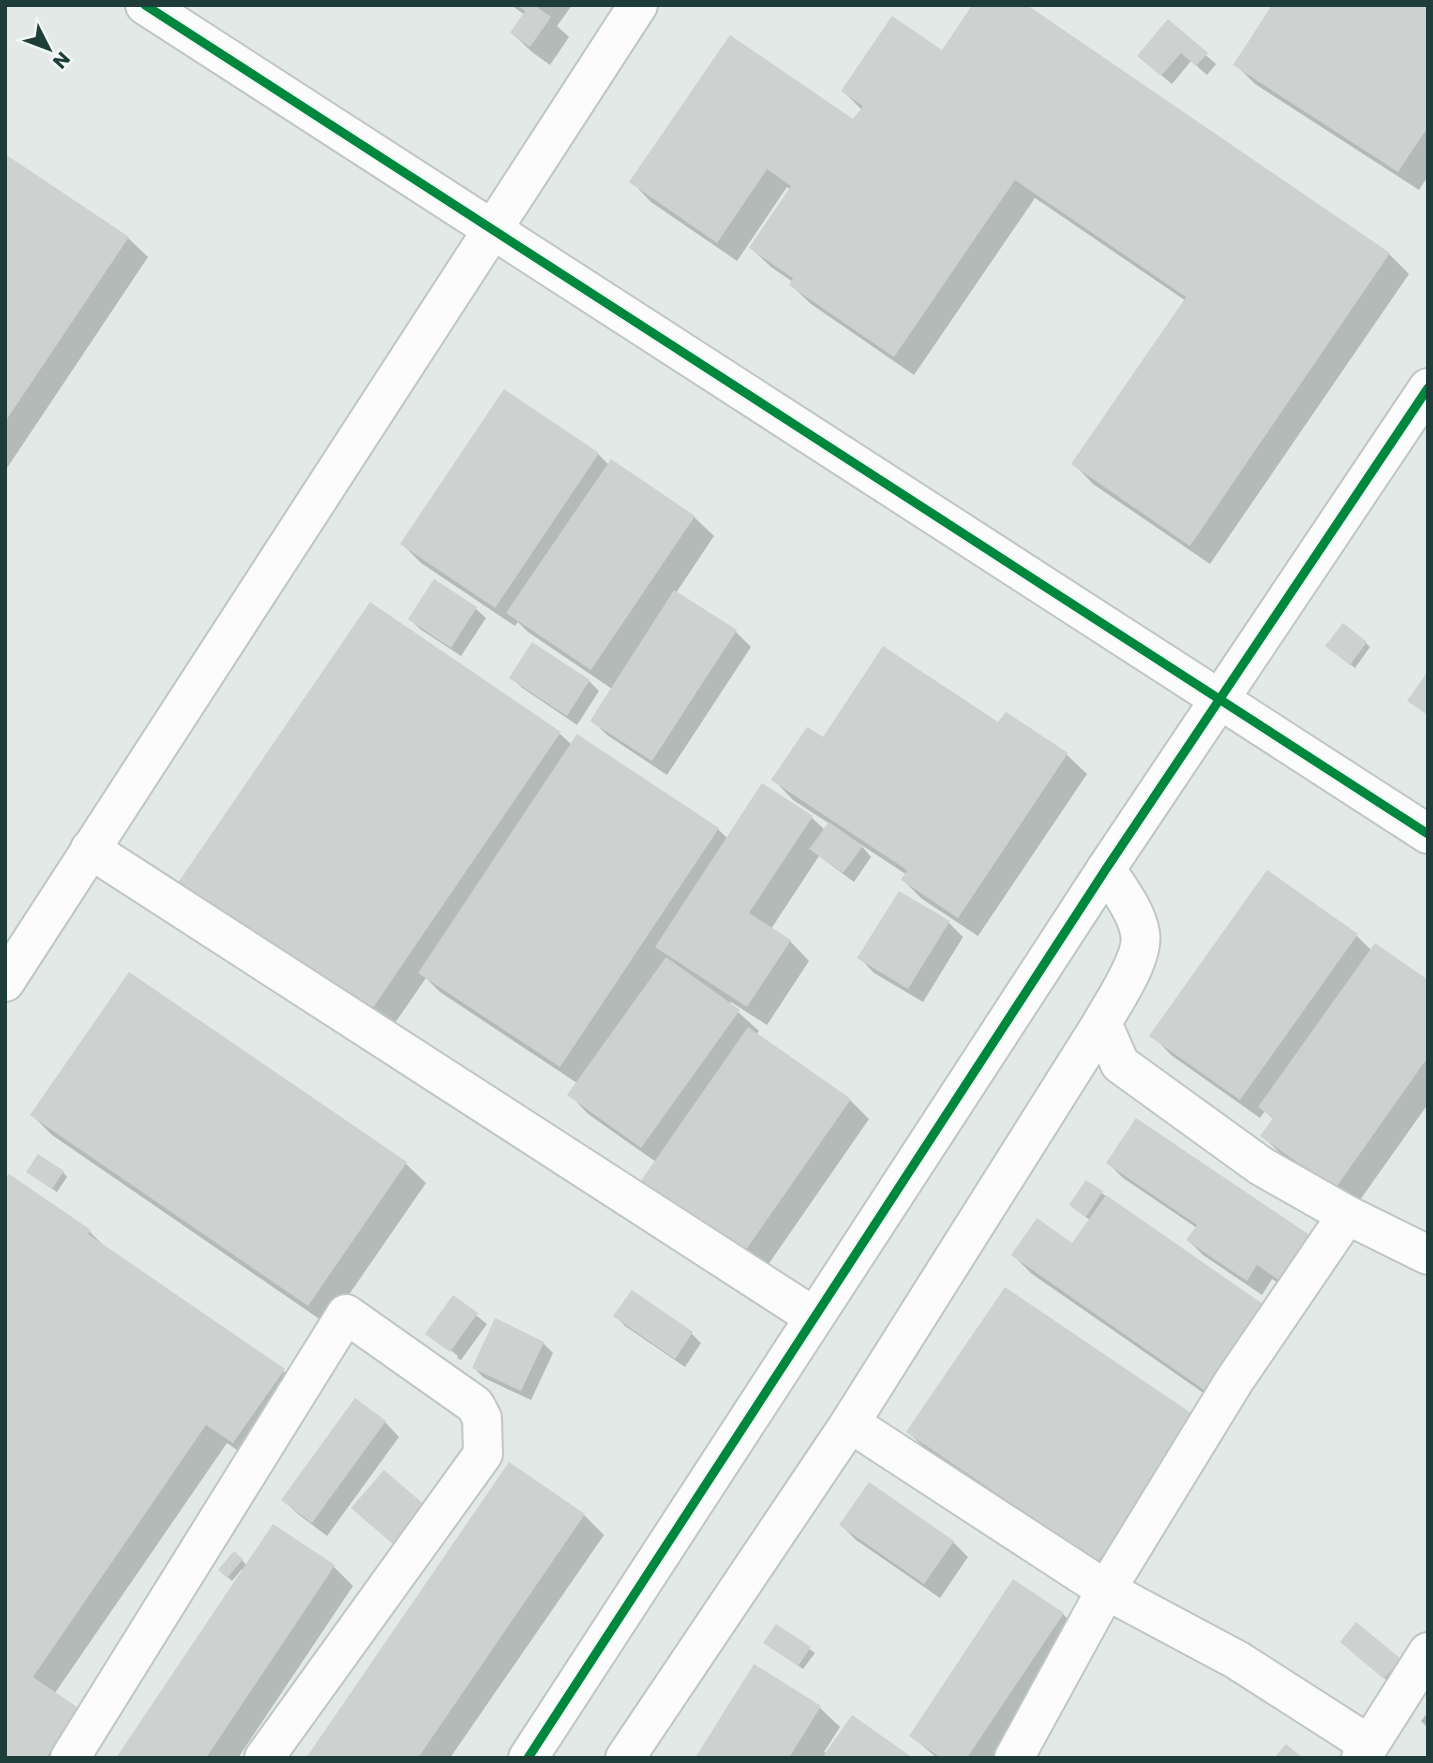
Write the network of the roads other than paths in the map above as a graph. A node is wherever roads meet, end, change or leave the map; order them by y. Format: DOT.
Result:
graph roads {
  1 [pos="145,5"];
  2 [pos="638,5"];
  3 [pos="490,231"];
  4 [pos="1428,388"];
  5 [pos="1220,698"];
  6 [pos="1428,834"];
  7 [pos="90,849"];
  8 [pos="1106,869"];
  9 [pos="5,982"];
  10 [pos="1102,1023"];
  11 [pos="1347,1215"];
  12 [pos="1428,1255"];
  13 [pos="814,1317"];
  14 [pos="850,1423"];
  15 [pos="1106,1590"];
  16 [pos="1428,1652"];
  17 [pos="1365,1751"];
  18 [pos="70,1758"];
  19 [pos="264,1758"];
  20 [pos="528,1758"];
  21 [pos="625,1758"];
  22 [pos="1014,1758"];
  1 -- 3 [label="street"];
  2 -- 3 [label="street"];
  3 -- 5 [label="street"];
  3 -- 7 [label="street"];
  4 -- 5 [label="street"];
  5 -- 6 [label="street"];
  5 -- 8 [label="street"];
  7 -- 9 [label="street"];
  7 -- 13 [label="street"];
  8 -- 10 [label="street"];
  8 -- 13 [label="street"];
  10 -- 11 [label="street"];
  10 -- 14 [label="street"];
  11 -- 12 [label="street"];
  11 -- 15 [label="street"];
  13 -- 20 [label="street"];
  14 -- 15 [label="street"];
  14 -- 21 [label="street"];
  15 -- 17 [label="street"];
  15 -- 22 [label="street"];
  16 -- 17 [label="street"];
  18 -- 19 [label="street"];
}
